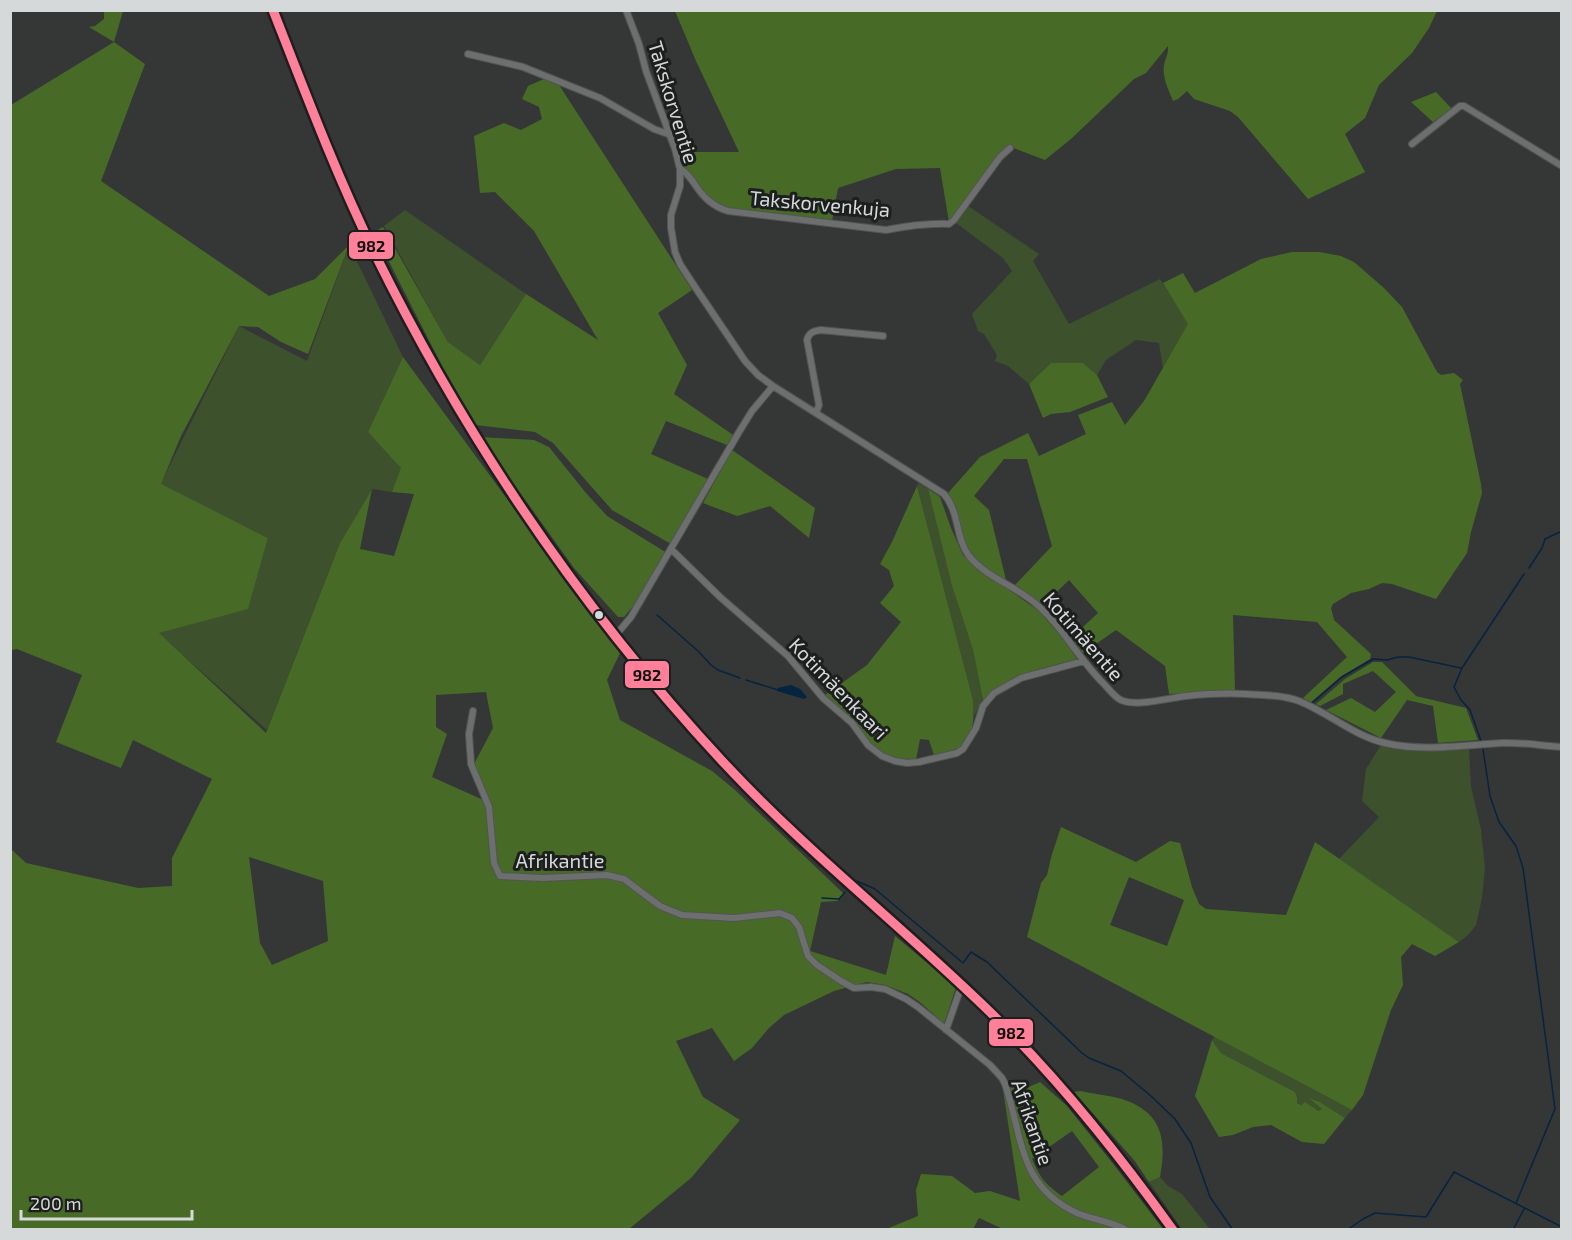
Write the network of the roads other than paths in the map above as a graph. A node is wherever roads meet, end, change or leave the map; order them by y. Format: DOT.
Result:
graph roads {
  1 [pos="273,10"];
  2 [pos="626,10"];
  3 [pos="468,54"];
  4 [pos="668,134"];
  5 [pos="1412,144"];
  6 [pos="1010,148"];
  7 [pos="1562,166"];
  8 [pos="680,169"];
  9 [pos="883,336"];
  10 [pos="772,386"];
  11 [pos="816,413"];
  12 [pos="671,549"];
  13 [pos="615,636"];
  14 [pos="1084,661"];
  15 [pos="473,711"];
  16 [pos="1562,747"];
  17 [pos="964,987"];
  18 [pos="946,1029"];
  19 [pos="1126,1230"];
  20 [pos="1173,1230"];
  1 -- 13 [label="main road"];
  2 -- 4 [label="street, Takskorventie"];
  3 -- 4 [label="street"];
  4 -- 8 [label="street, Takskorventie"];
  5 -- 7 [label="street"];
  6 -- 8 [label="street, Takskorvenkuja"];
  8 -- 10 [label="street, Takskorventie"];
  9 -- 11 [label="street"];
  10 -- 11 [label="street, Kotimäentie"];
  10 -- 12 [label="street"];
  11 -- 14 [label="street, Kotimäentie"];
  12 -- 13 [label="street"];
  12 -- 14 [label="street, Kotimäenkaari"];
  13 -- 17 [label="main road"];
  14 -- 16 [label="street, Kotimäentie"];
  15 -- 18 [label="street, Afrikantie"];
  17 -- 18 [label="street"];
  17 -- 20 [label="main road"];
  18 -- 19 [label="street, Afrikantie"];
}
